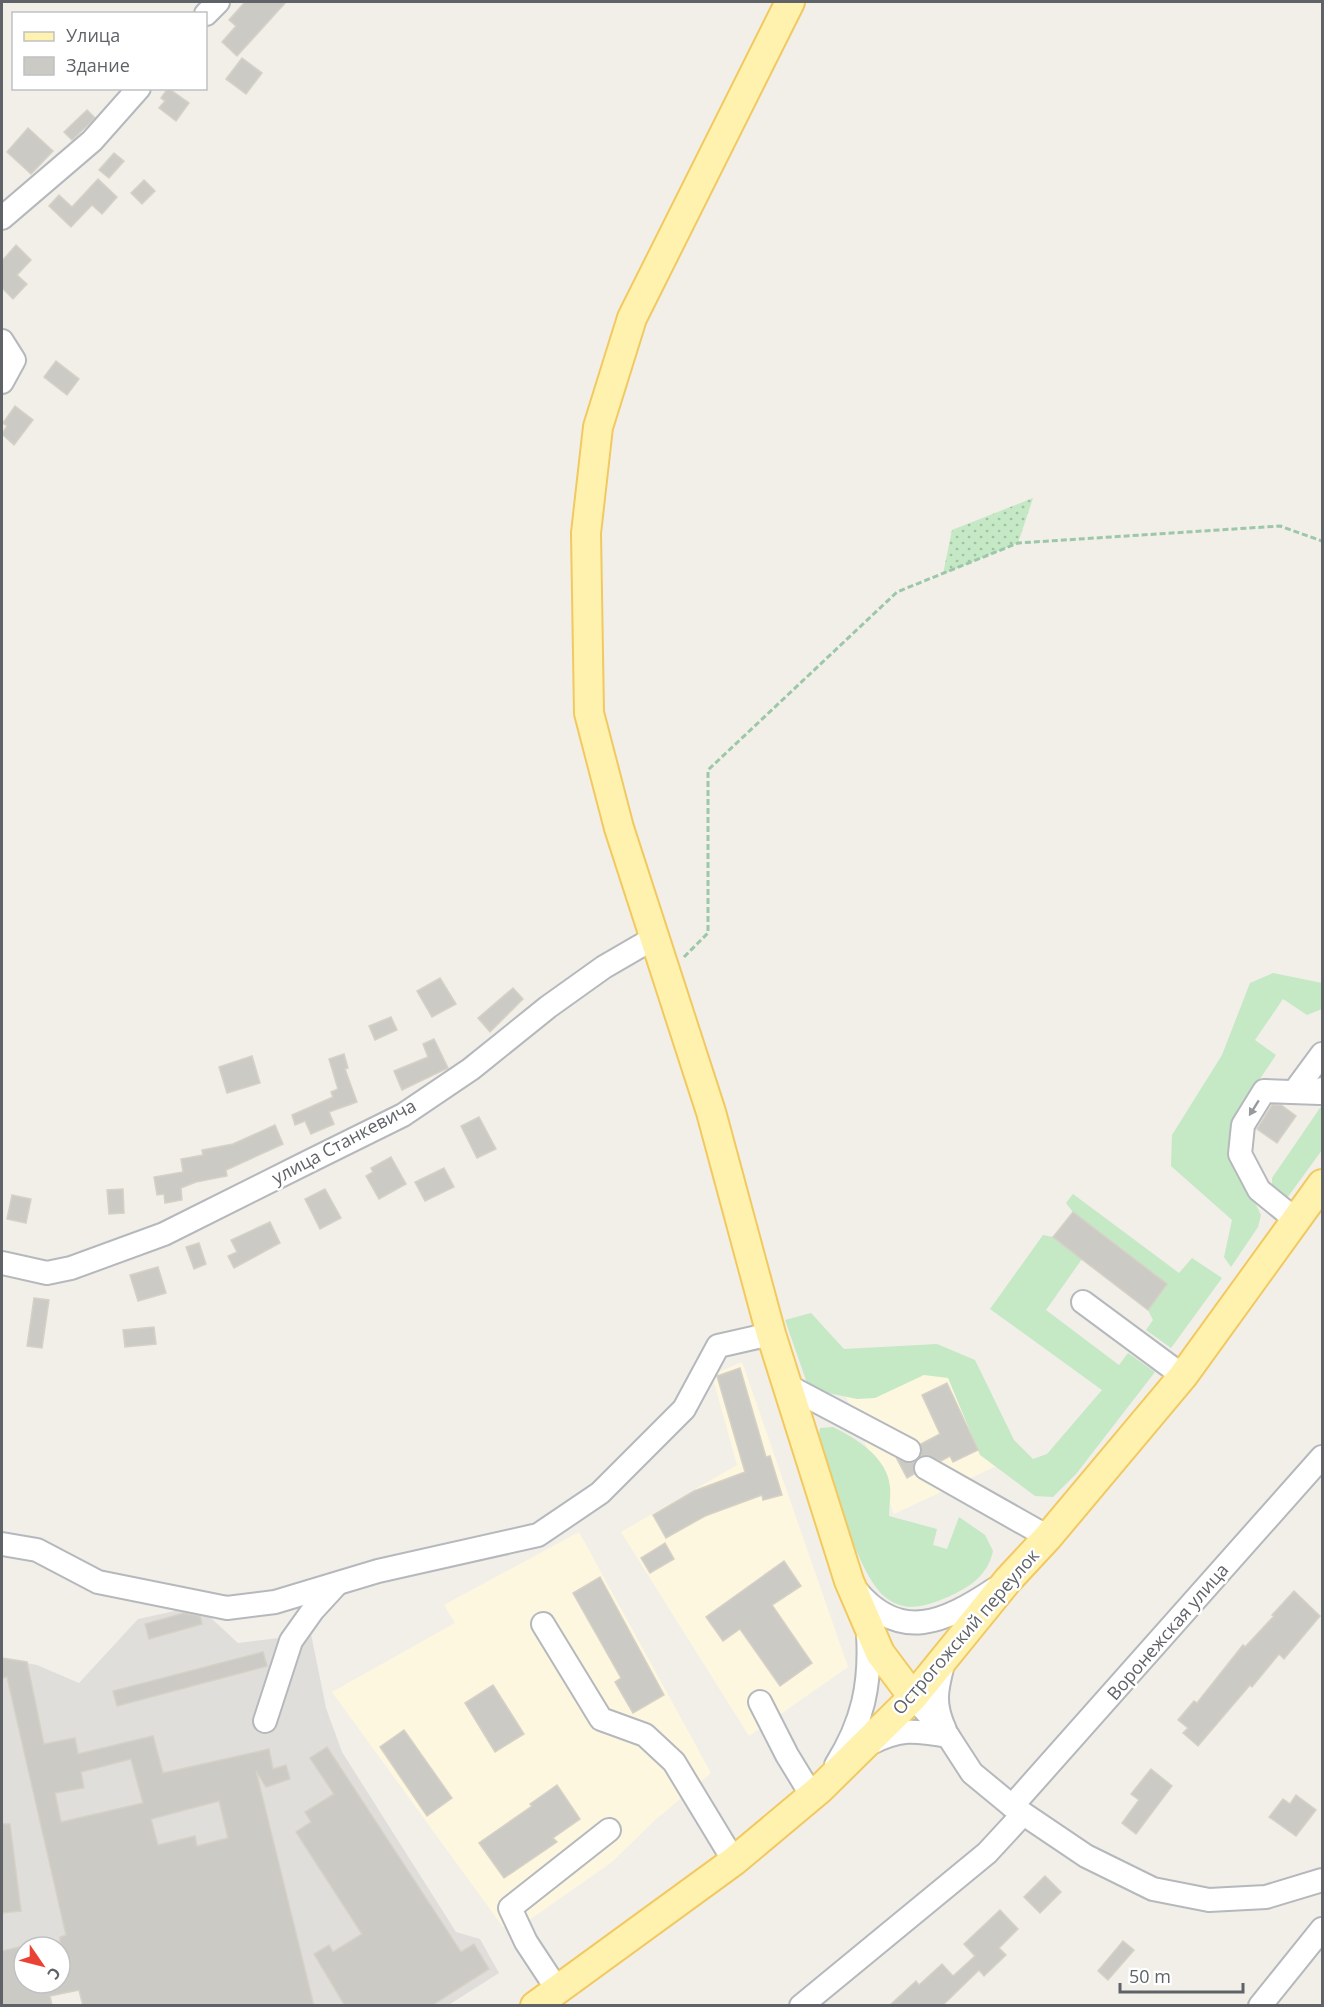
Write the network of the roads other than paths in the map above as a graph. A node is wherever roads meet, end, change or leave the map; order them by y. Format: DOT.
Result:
graph roads {
  1 [pos="790,2"];
  2 [pos="137,90"];
  3 [pos="2,218"];
  4 [pos="2,341"];
  5 [pos="3,380"];
  6 [pos="654,938"];
  7 [pos="1323,1054"];
  8 [pos="1323,1089"];
  9 [pos="1294,1092"];
  10 [pos="1323,1184"];
  11 [pos="1296,1220"];
  12 [pos="2,1263"];
  13 [pos="1083,1302"];
  14 [pos="771,1335"];
  15 [pos="1183,1376"];
  16 [pos="786,1385"];
  17 [pos="909,1450"];
  18 [pos="1323,1457"];
  19 [pos="926,1468"];
  20 [pos="1048,1537"];
  21 [pos="2,1544"];
  22 [pos="1008,1580"];
  23 [pos="849,1581"];
  24 [pos="336,1585"];
  25 [pos="867,1623"];
  26 [pos="543,1624"];
  27 [pos="945,1657"];
  28 [pos="913,1697"];
  29 [pos="760,1702"];
  30 [pos="265,1721"];
  31 [pos="948,1736"];
  32 [pos="862,1747"];
  33 [pos="816,1793"];
  34 [pos="1018,1810"];
  35 [pos="609,1830"];
  36 [pos="734,1862"];
  37 [pos="1323,1880"];
  38 [pos="1323,1929"];
  39 [pos="546,1997"];
  40 [pos="801,2006"];
  41 [pos="1260,2006"];
  1 -- 6 [label="main road"];
  2 -- 3 [label="street"];
  4 -- 5 [label="street"];
  6 -- 12 [label="street, улица Станкевича"];
  6 -- 14 [label="main road"];
  7 -- 9 [label="street"];
  8 -- 9 [label="street"];
  9 -- 11 [label="street, one-way"];
  10 -- 11 [label="main road, Острогожский переулок"];
  11 -- 15 [label="main road, Острогожский переулок"];
  13 -- 15 [label="street"];
  14 -- 16 [label="main road"];
  14 -- 24 [label="street"];
  15 -- 20 [label="main road, Острогожский переулок"];
  16 -- 17 [label="street"];
  16 -- 23 [label="main road"];
  18 -- 34 [label="street, Воронежская улица"];
  19 -- 20 [label="street"];
  20 -- 22 [label="main road, Острогожский переулок"];
  21 -- 24 [label="street"];
  22 -- 23 [label="street"];
  22 -- 27 [label="main road, Острогожский переулок"];
  23 -- 25 [label="main road"];
  24 -- 30 [label="street"];
  25 -- 28 [label="main road"];
  25 -- 33 [label="street"];
  26 -- 36 [label="street"];
  27 -- 28 [label="main road, Острогожский переулок"];
  27 -- 31 [label="street"];
  28 -- 31 [label="street"];
  28 -- 32 [label="main road, Острогожский переулок"];
  29 -- 33 [label="street"];
  31 -- 32 [label="street"];
  31 -- 34 [label="street"];
  32 -- 33 [label="main road, Острогожский переулок"];
  33 -- 36 [label="main road, Острогожский переулок"];
  34 -- 37 [label="street"];
  34 -- 40 [label="street, Воронежская улица"];
  35 -- 39 [label="street"];
  36 -- 39 [label="main road, Острогожский переулок"];
  38 -- 41 [label="street"];
}
